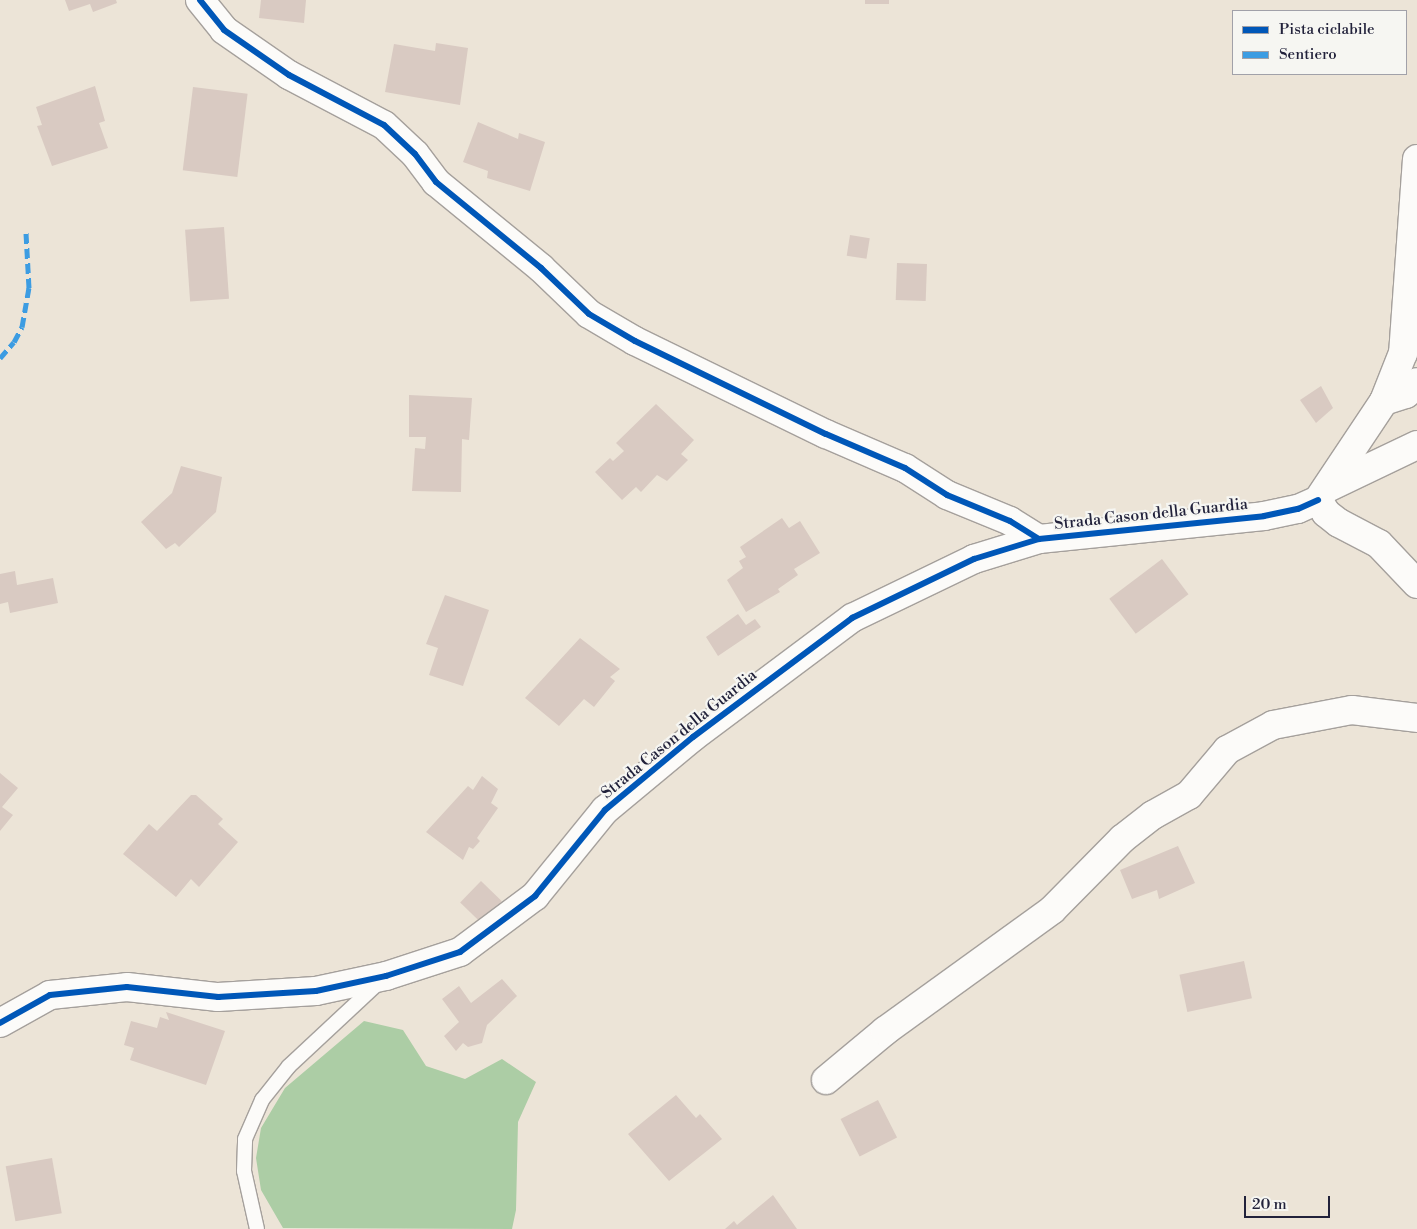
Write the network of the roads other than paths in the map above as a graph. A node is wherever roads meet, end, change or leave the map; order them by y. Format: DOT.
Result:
graph roads {
  1 [pos="200,0"];
  2 [pos="1417,159"];
  3 [pos="1417,382"];
  4 [pos="1384,401"];
  5 [pos="1417,445"];
  6 [pos="1322,494"];
  7 [pos="1039,539"];
  8 [pos="1417,584"];
  9 [pos="1417,718"];
  10 [pos="386,976"];
  11 [pos="0,1023"];
  12 [pos="826,1080"];
  13 [pos="257,1229"];
  1 -- 7 [label="street"];
  2 -- 4 [label="street"];
  3 -- 4 [label="street"];
  4 -- 6 [label="street"];
  5 -- 6 [label="street, Strada Cason della Guardia"];
  6 -- 7 [label="street, Strada Cason della Guardia"];
  6 -- 8 [label="street"];
  7 -- 10 [label="street, Strada Cason della Guardia"];
  9 -- 12 [label="street"];
  10 -- 11 [label="street, Strada Cason della Guardia"];
  10 -- 13 [label="lane"];
}
